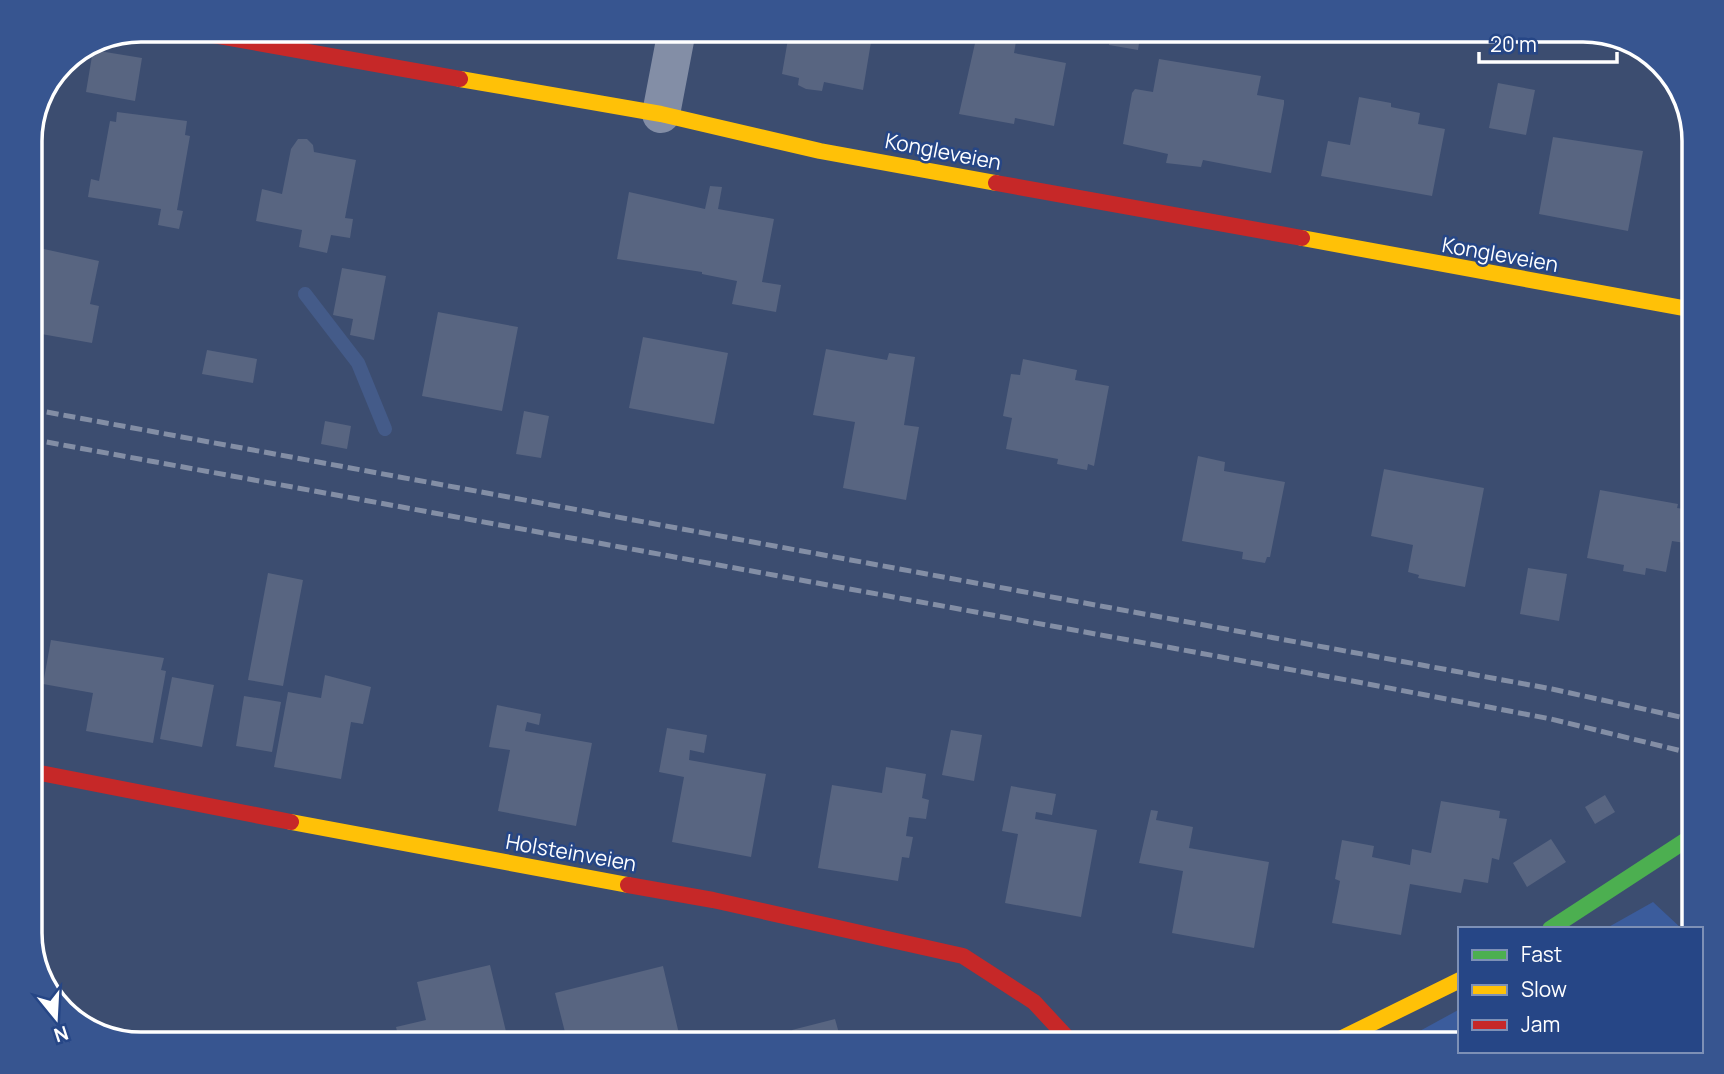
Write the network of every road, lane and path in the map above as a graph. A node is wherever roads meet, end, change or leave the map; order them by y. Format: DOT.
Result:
graph roads {
  1 [pos="253,42"];
  2 [pos="675,42"];
  3 [pos="661,114"];
  4 [pos="1682,308"];
  5 [pos="42,773"];
  6 [pos="1682,843"];
  7 [pos="1553,927"];
  8 [pos="1458,981"];
  9 [pos="1062,1032"];
  10 [pos="1354,1032"];
  1 -- 3 [label="street, Kongleveien"];
  2 -- 3 [label="street"];
  3 -- 4 [label="street, Kongleveien"];
  5 -- 9 [label="street, Holsteinveien"];
  6 -- 7 [label="street"];
  8 -- 10 [label="street"];
}
